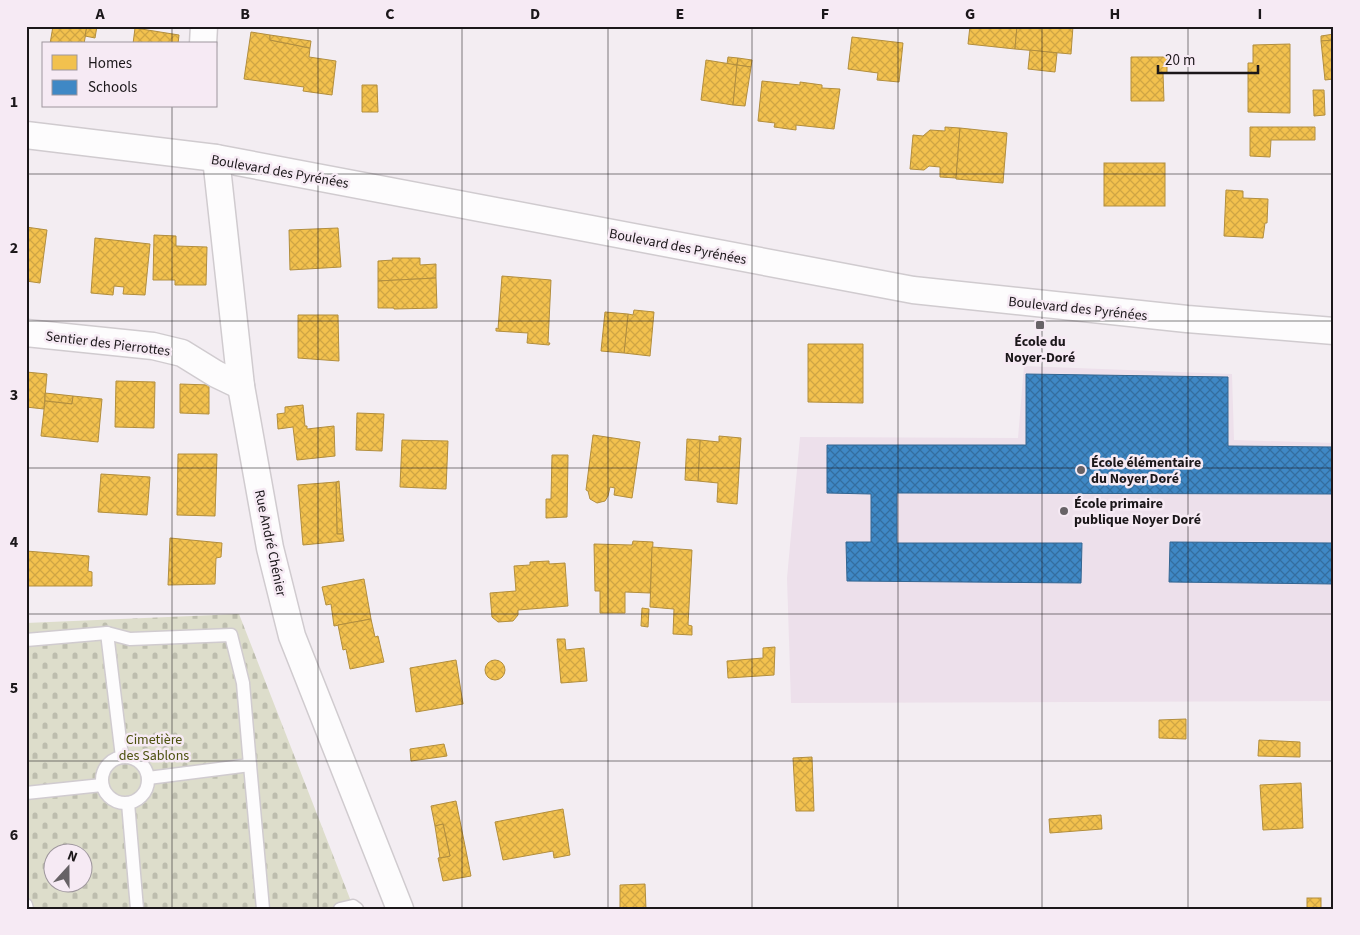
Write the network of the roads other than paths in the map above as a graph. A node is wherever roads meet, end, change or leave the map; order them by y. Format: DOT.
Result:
graph roads {
  1 [pos="204,26"];
  2 [pos="203,42"];
  3 [pos="26,135"];
  4 [pos="216,158"];
  5 [pos="1334,331"];
  6 [pos="26,333"];
  7 [pos="241,386"];
  8 [pos="107,633"];
  9 [pos="26,640"];
  10 [pos="122,757"];
  11 [pos="250,765"];
  12 [pos="148,778"];
  13 [pos="102,785"];
  14 [pos="26,793"];
  15 [pos="128,803"];
  16 [pos="137,909"];
  17 [pos="263,909"];
  18 [pos="340,909"];
  19 [pos="357,909"];
  20 [pos="400,909"];
  1 -- 2 [label="street"];
  3 -- 4 [label="street, Boulevard des Pyrénées"];
  4 -- 5 [label="street, Boulevard des Pyrénées"];
  4 -- 7 [label="street, Rue André Chénier"];
  6 -- 7 [label="street, Sentier des Pierrottes"];
  7 -- 20 [label="street, Rue André Chénier"];
  8 -- 9 [label="lane"];
  8 -- 10 [label="lane"];
  8 -- 11 [label="lane"];
  10 -- 12 [label="lane"];
  10 -- 13 [label="lane"];
  11 -- 12 [label="lane"];
  11 -- 17 [label="lane"];
  12 -- 15 [label="lane"];
  13 -- 14 [label="lane"];
  13 -- 15 [label="lane"];
  15 -- 16 [label="lane"];
  18 -- 19 [label="lane"];
}
